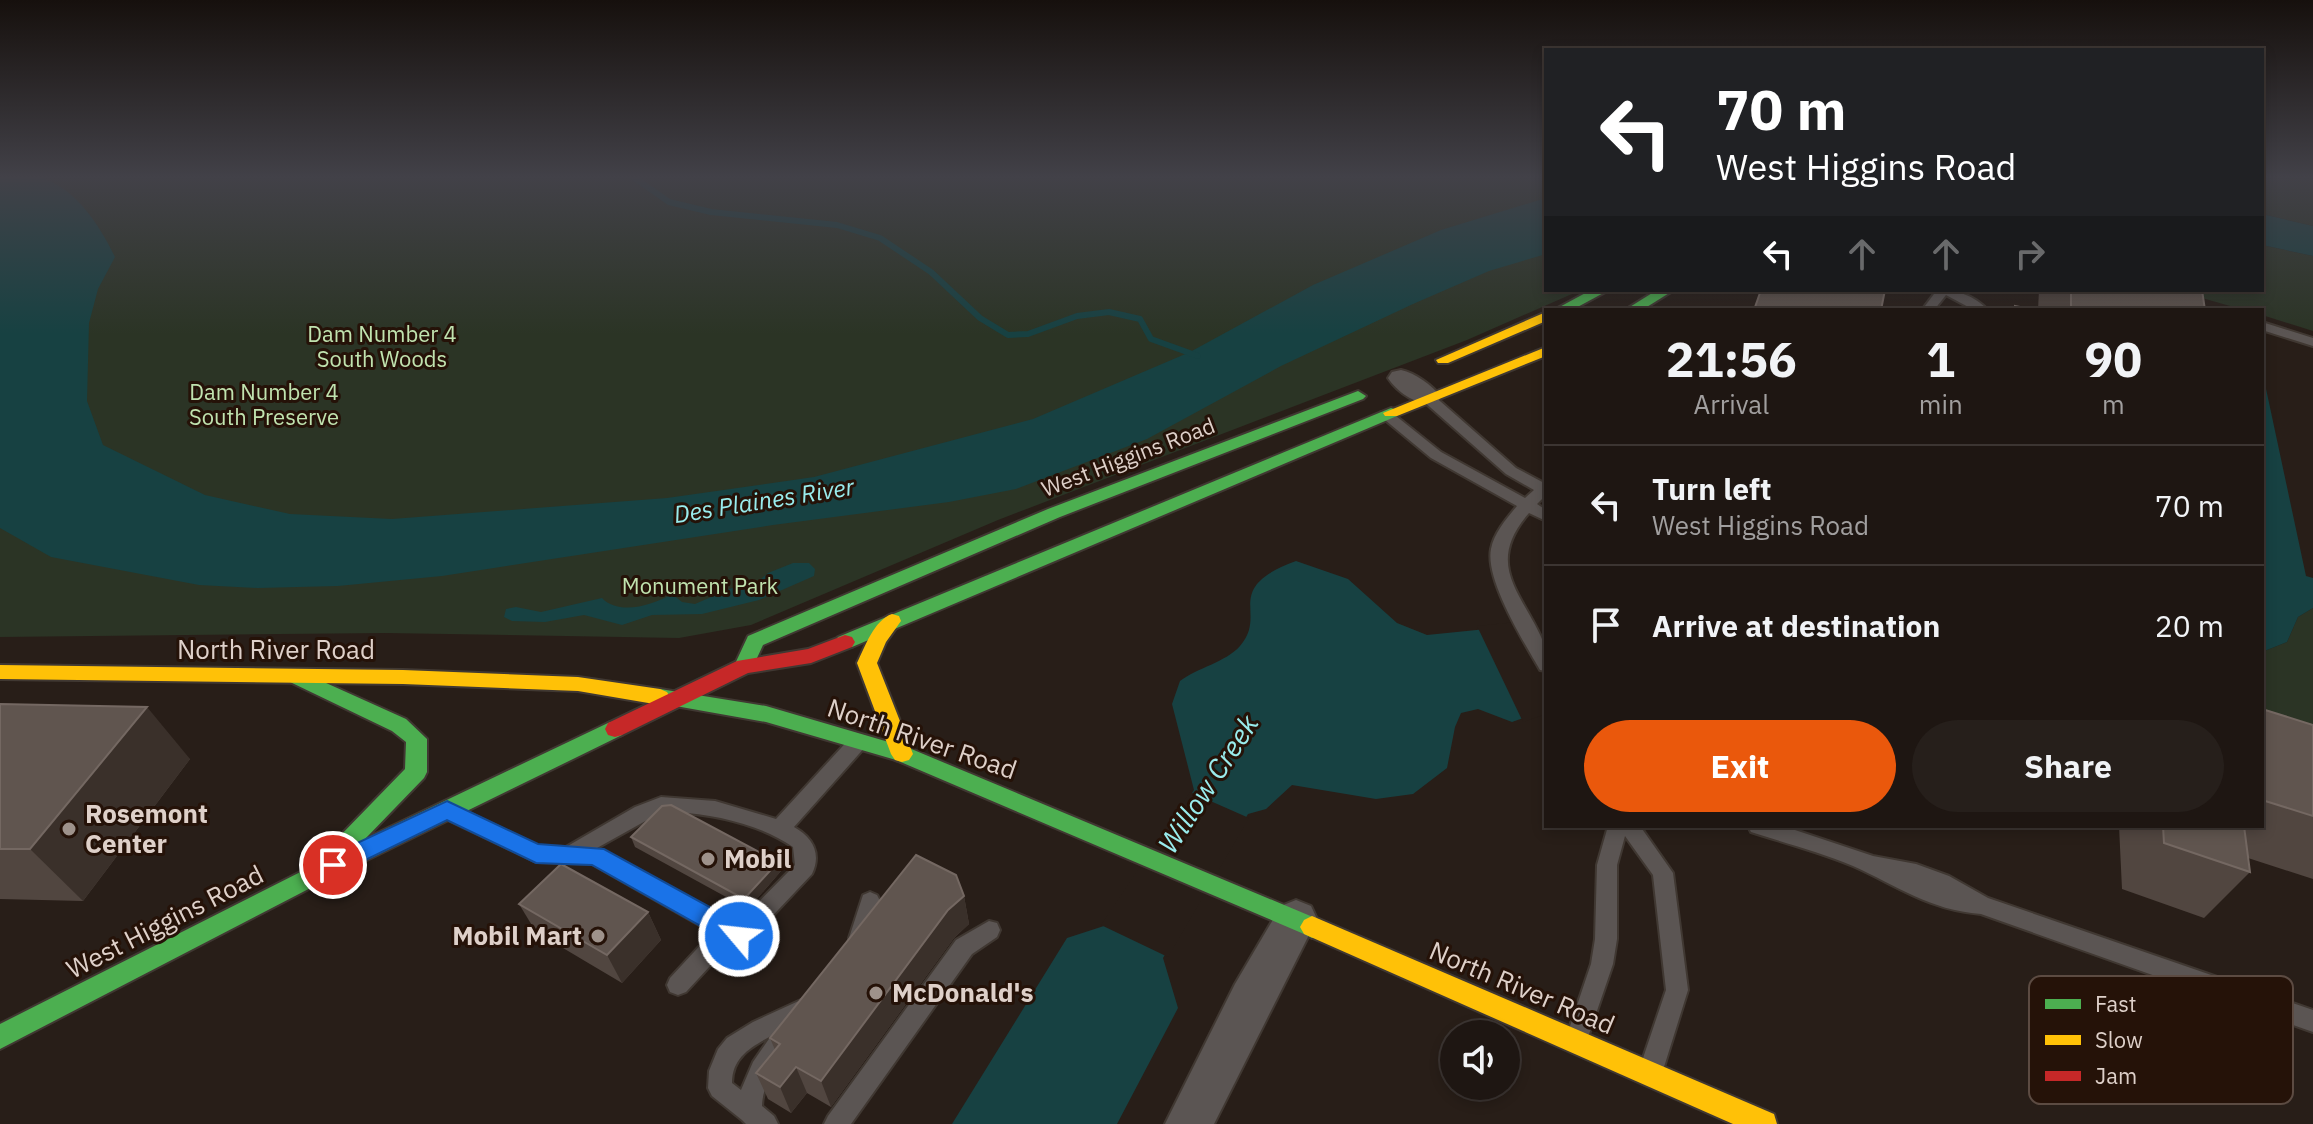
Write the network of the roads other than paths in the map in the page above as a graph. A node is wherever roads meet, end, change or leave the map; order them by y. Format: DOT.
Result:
graph roads {
  1 [pos="1598,292"];
  2 [pos="1664,292"];
  3 [pos="1949,292"];
  4 [pos="1565,308"];
  5 [pos="1636,308"];
  6 [pos="1979,308"];
  7 [pos="1544,317"];
  8 [pos="2264,327"];
  9 [pos="2313,342"];
  10 [pos="1544,352"];
  11 [pos="1382,386"];
  12 [pos="1427,397"];
  13 [pos="1386,415"];
  14 [pos="1544,488"];
  15 [pos="1544,490"];
  16 [pos="1526,506"];
  17 [pos="1544,515"];
  18 [pos="892,621"];
  19 [pos="1544,661"];
  20 [pos="744,666"];
  21 [pos="0,672"];
  22 [pos="295,676"];
  23 [pos="672,699"];
  24 [pos="859,741"];
  25 [pos="902,754"];
  26 [pos="447,810"];
  27 [pos="1617,828"];
  28 [pos="1630,828"];
  29 [pos="1764,828"];
  30 [pos="780,829"];
  31 [pos="569,855"];
  32 [pos="316,874"];
  33 [pos="870,901"];
  34 [pos="1296,919"];
  35 [pos="989,930"];
  36 [pos="739,936"];
  37 [pos="850,954"];
  38 [pos="2184,976"];
  39 [pos="678,985"];
  40 [pos="2293,1014"];
  41 [pos="2313,1021"];
  42 [pos="0,1037"];
  43 [pos="1577,1040"];
  44 [pos="1650,1073"];
  45 [pos="758,1118"];
  46 [pos="836,1124"];
  47 [pos="1189,1124"];
  48 [pos="1764,1124"];
  1 -- 4 [label="main road"];
  2 -- 5 [label="main road"];
  3 -- 6 [label="lane"];
  7 -- 11 [label="main road, West Higgins Road"];
  8 -- 9 [label="lane"];
  10 -- 12 [label="main road, West Higgins Road"];
  11 -- 12 [label="street"];
  11 -- 13 [label="street"];
  11 -- 20 [label="main road, West Higgins Road"];
  12 -- 13 [label="main road, West Higgins Road"];
  12 -- 14 [label="lane"];
  13 -- 16 [label="lane"];
  13 -- 18 [label="main road, West Higgins Road"];
  15 -- 16 [label="lane"];
  16 -- 17 [label="lane"];
  16 -- 19 [label="lane"];
  18 -- 20 [label="main road, West Higgins Road"];
  18 -- 25 [label="main road"];
  20 -- 23 [label="main road, West Higgins Road"];
  21 -- 22 [label="main road, North River Road"];
  22 -- 23 [label="main road, North River Road"];
  22 -- 32 [label="main road"];
  23 -- 24 [label="main road, North River Road"];
  23 -- 26 [label="main road, West Higgins Road"];
  24 -- 25 [label="main road, North River Road"];
  24 -- 30 [label="lane"];
  25 -- 34 [label="main road, North River Road"];
  26 -- 31 [label="lane"];
  26 -- 32 [label="main road, West Higgins Road"];
  27 -- 43 [label="lane"];
  28 -- 44 [label="lane"];
  29 -- 38 [label="lane"];
  30 -- 31 [label="lane"];
  30 -- 36 [label="lane"];
  31 -- 36 [label="lane"];
  32 -- 42 [label="main road, West Higgins Road"];
  33 -- 37 [label="lane"];
  34 -- 43 [label="main road, North River Road"];
  34 -- 47 [label="street"];
  35 -- 46 [label="lane"];
  36 -- 39 [label="lane"];
  40 -- 41 [label="lane"];
  43 -- 44 [label="main road, North River Road"];
  44 -- 48 [label="main road, North River Road"];
  45 -- 45 [label="lane"];
}
